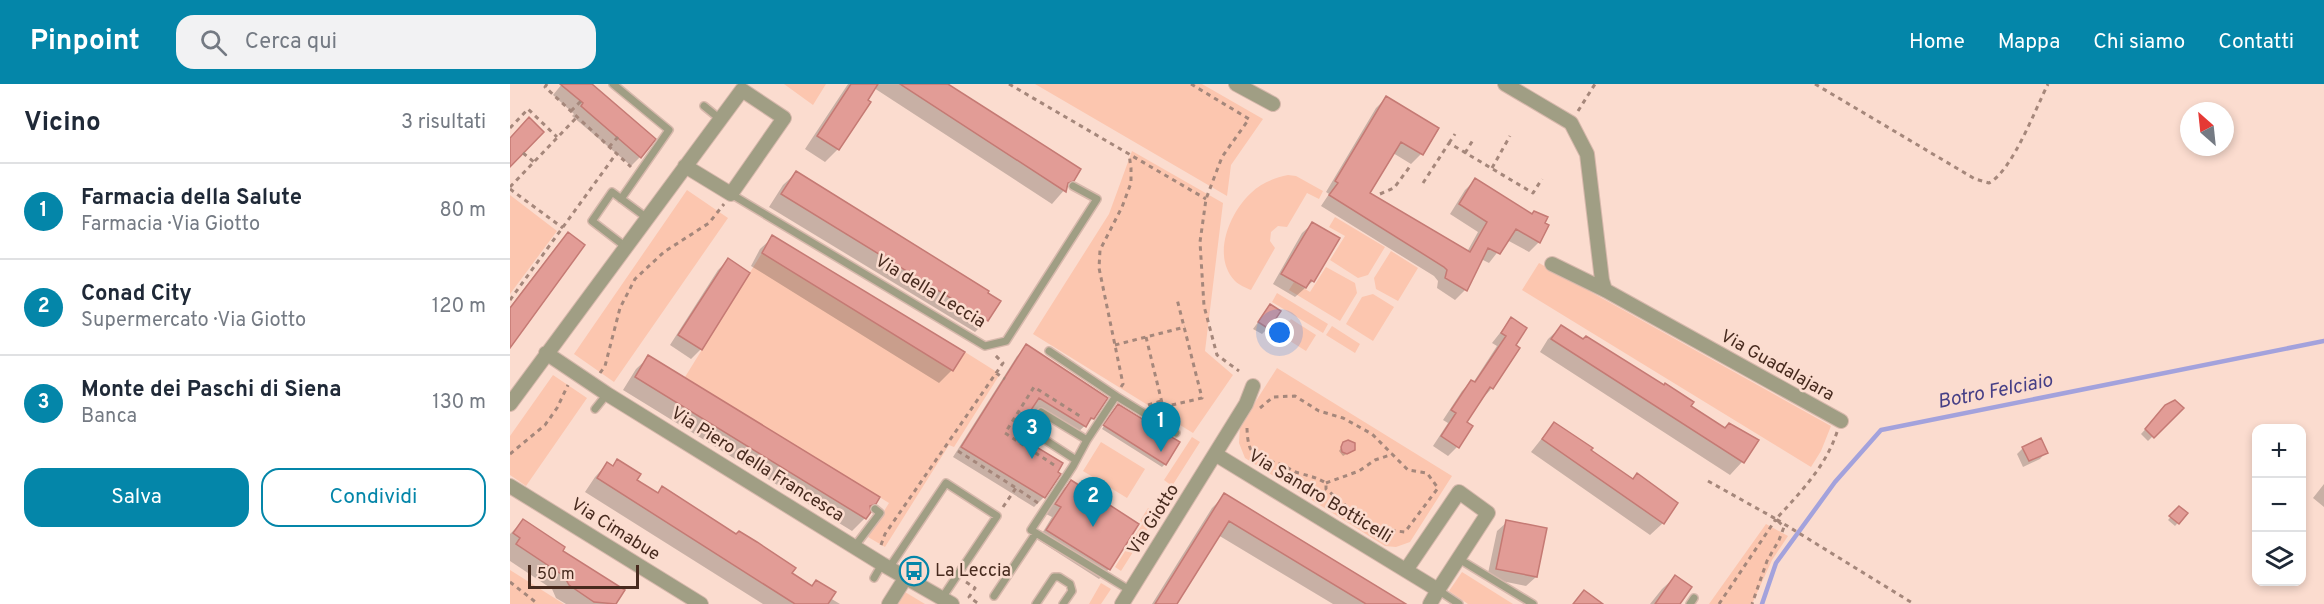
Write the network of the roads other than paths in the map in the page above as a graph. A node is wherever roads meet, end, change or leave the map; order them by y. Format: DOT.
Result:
graph roads {
  1 [pos="613,84"];
  2 [pos="1236,84"];
  3 [pos="1504,84"];
  4 [pos="1273,104"];
  5 [pos="704,106"];
  6 [pos="720,119"];
  7 [pos="686,166"];
  8 [pos="1073,186"];
  9 [pos="731,194"];
  10 [pos="621,199"];
  11 [pos="647,218"];
  12 [pos="626,247"];
  13 [pos="1552,264"];
  14 [pos="1605,290"];
  15 [pos="1049,351"];
  16 [pos="546,353"];
  17 [pos="1252,386"];
  18 [pos="607,394"];
  19 [pos="1116,396"];
  20 [pos="510,404"];
  21 [pos="595,410"];
  22 [pos="1841,421"];
  23 [pos="1176,433"];
  24 [pos="1087,440"];
  25 [pos="1215,454"];
  26 [pos="1076,460"];
  27 [pos="510,486"];
  28 [pos="875,510"];
  29 [pos="1036,533"];
  30 [pos="855,546"];
  31 [pos="1459,559"];
  32 [pos="885,566"];
  33 [pos="1406,570"];
  34 [pos="906,577"];
  35 [pos="874,578"];
  36 [pos="1438,590"];
  37 [pos="1131,591"];
  38 [pos="994,596"];
  39 [pos="947,601"];
  40 [pos="701,604"];
  41 [pos="889,604"];
  42 [pos="1036,604"];
  43 [pos="1064,604"];
  44 [pos="1122,604"];
  45 [pos="1430,604"];
  46 [pos="1459,604"];
  47 [pos="1533,604"];
  1 -- 10 [label="lane"];
  2 -- 4 [label="street"];
  3 -- 14 [label="street"];
  5 -- 6 [label="lane"];
  6 -- 7 [label="street"];
  6 -- 9 [label="street"];
  7 -- 9 [label="street, Via della Leccia"];
  7 -- 11 [label="street"];
  8 -- 9 [label="lane, Via della Leccia"];
  10 -- 11 [label="lane"];
  10 -- 12 [label="lane"];
  11 -- 12 [label="street"];
  12 -- 16 [label="street"];
  13 -- 14 [label="street, Via Guadalajara"];
  14 -- 22 [label="street, Via Guadalajara"];
  15 -- 19 [label="lane"];
  16 -- 18 [label="street, Via Piero della Francesca"];
  16 -- 20 [label="street"];
  17 -- 25 [label="street, Via Giotto"];
  18 -- 21 [label="lane"];
  18 -- 30 [label="street, Via Piero della Francesca"];
  19 -- 23 [label="lane"];
  19 -- 24 [label="lane"];
  24 -- 26 [label="lane"];
  24 -- 26 [label="lane"];
  25 -- 33 [label="street, Via Sandro Botticelli"];
  25 -- 37 [label="street, Via Giotto"];
  26 -- 29 [label="lane"];
  27 -- 40 [label="street, Via Cimabue"];
  28 -- 30 [label="lane"];
  29 -- 37 [label="lane"];
  29 -- 38 [label="lane"];
  30 -- 32 [label="street, Via Piero della Francesca"];
  31 -- 33 [label="street"];
  31 -- 36 [label="street"];
  31 -- 47 [label="lane"];
  32 -- 34 [label="street, Via Piero della Francesca"];
  32 -- 35 [label="lane"];
  32 -- 39 [label="lane"];
  33 -- 36 [label="street, Via Sandro Botticelli"];
  34 -- 39 [label="street, Via Piero della Francesca"];
  34 -- 41 [label="street"];
  36 -- 45 [label="street"];
  36 -- 46 [label="lane"];
  37 -- 44 [label="street, Via Giotto"];
  42 -- 43 [label="lane"];
}
